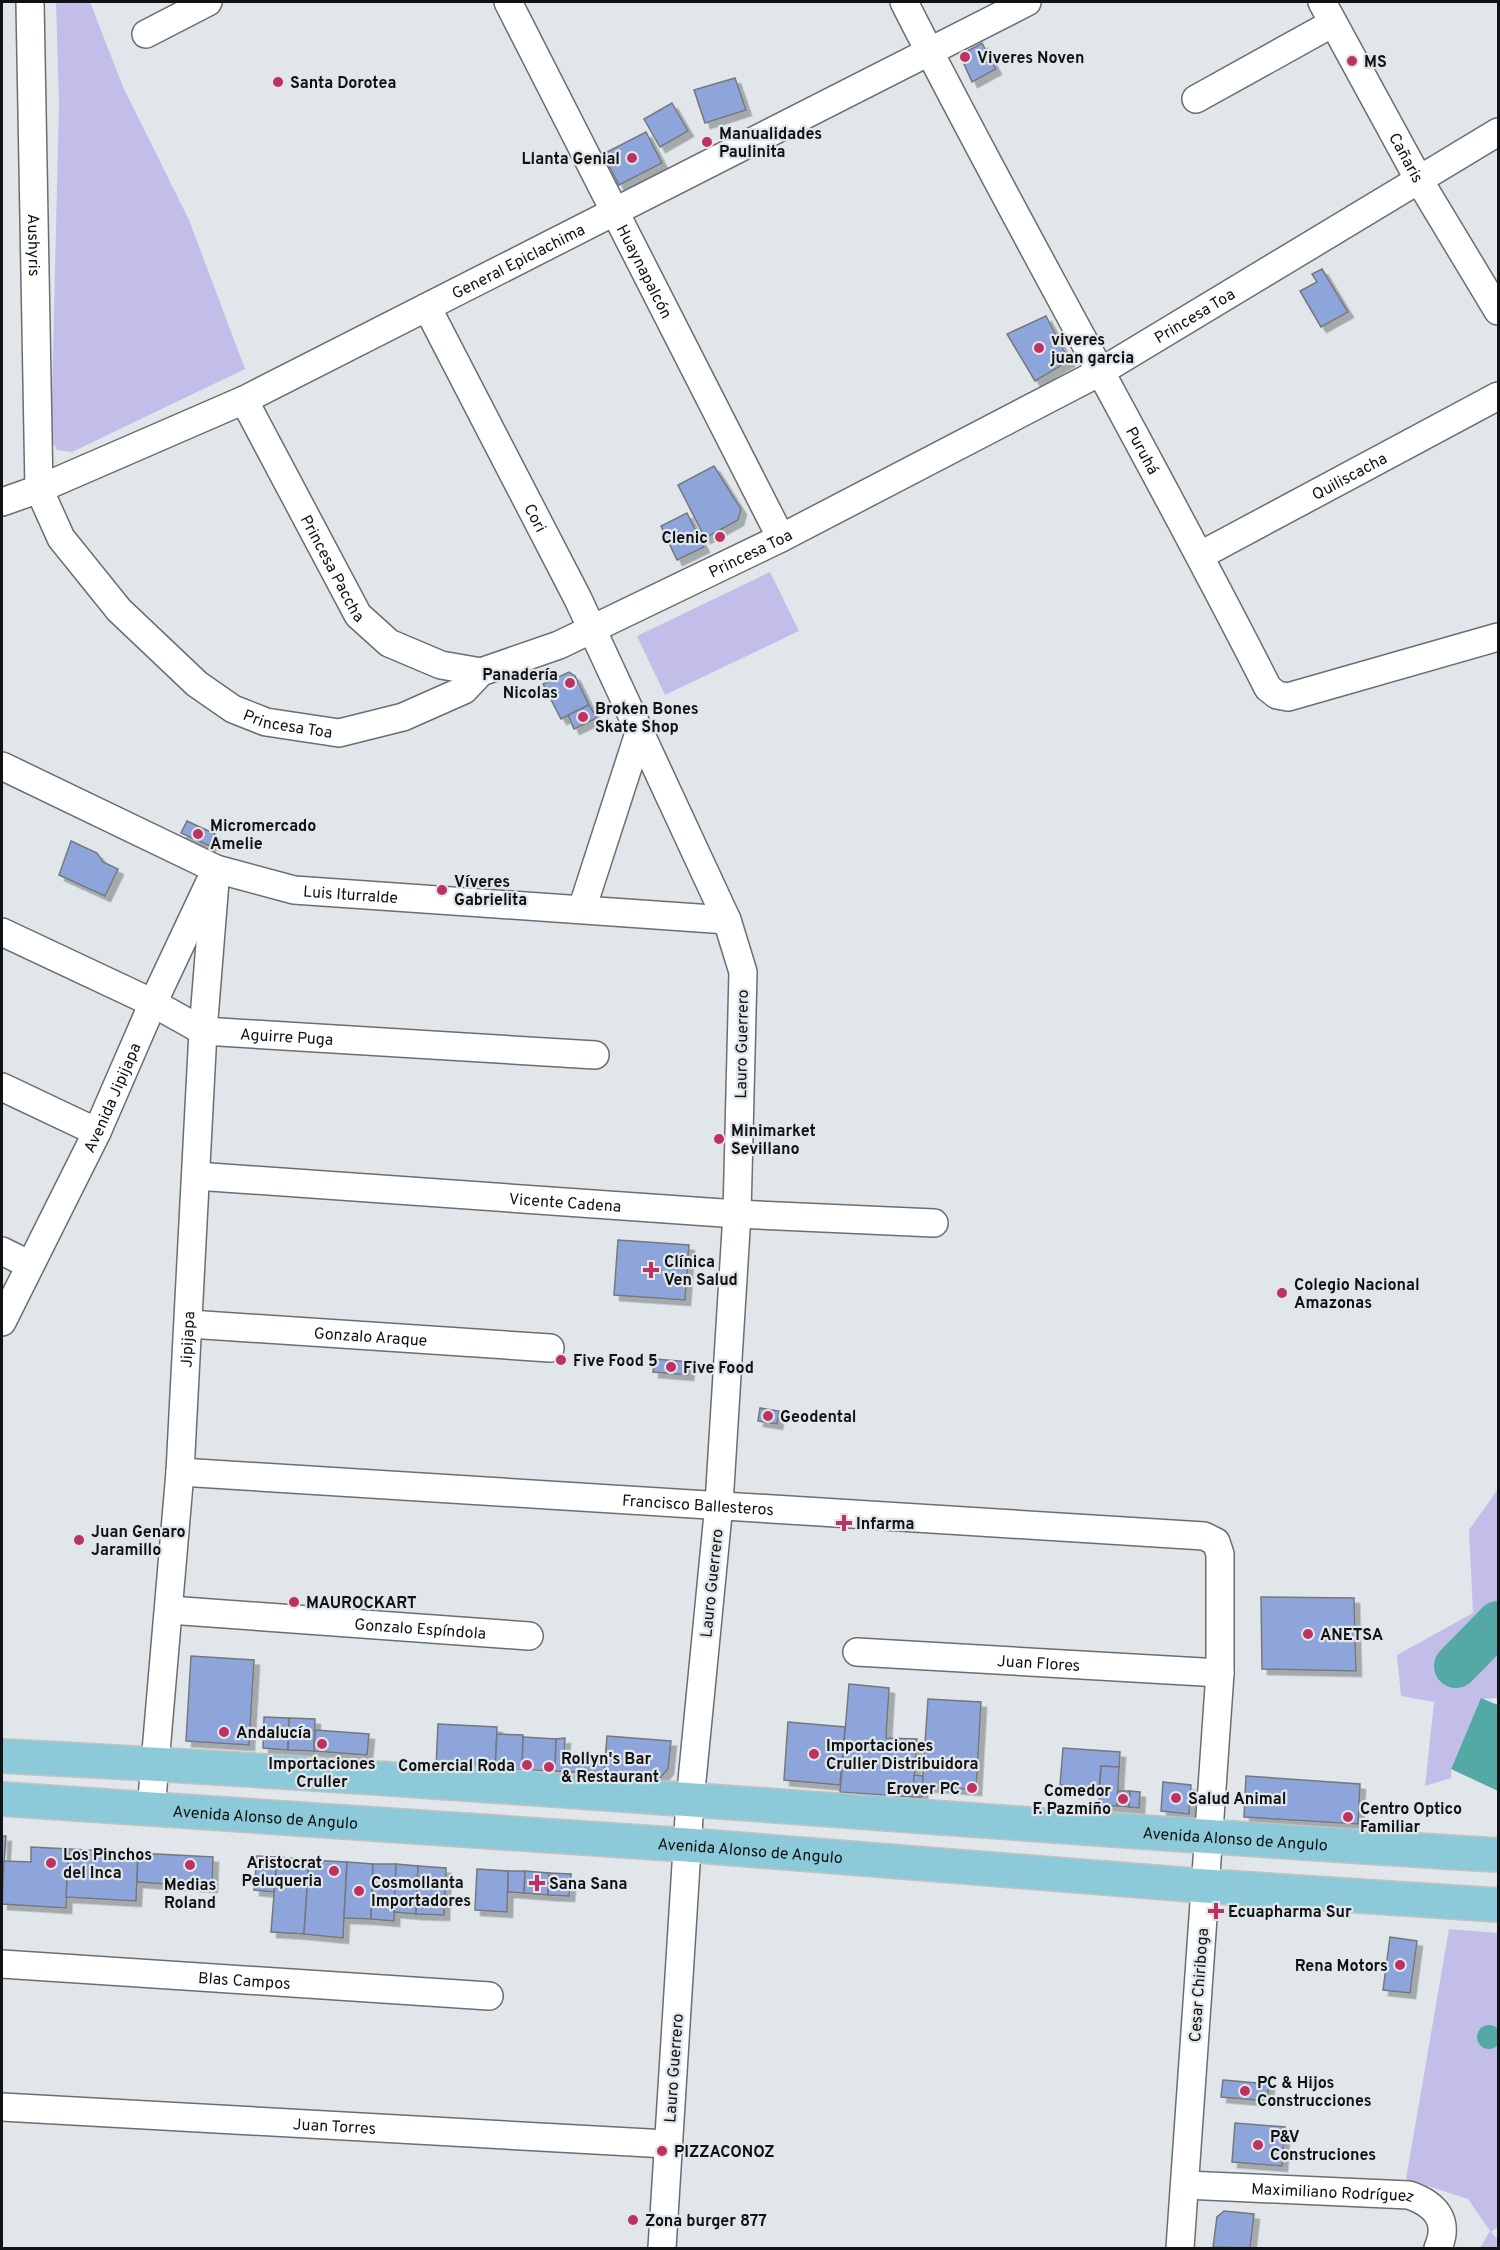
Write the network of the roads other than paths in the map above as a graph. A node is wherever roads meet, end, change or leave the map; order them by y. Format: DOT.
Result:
graph roads {
  1 [pos="30,2"];
  2 [pos="208,2"];
  3 [pos="508,2"];
  4 [pos="904,2"];
  5 [pos="1027,2"];
  6 [pos="1328,12"];
  7 [pos="146,34"];
  8 [pos="929,52"];
  9 [pos="1196,99"];
  10 [pos="1498,132"];
  11 [pos="1419,180"];
  12 [pos="614,211"];
  13 [pos="427,307"];
  14 [pos="1498,310"];
  15 [pos="1100,372"];
  16 [pos="1498,396"];
  17 [pos="244,400"];
  18 [pos="39,489"];
  19 [pos="2,502"];
  20 [pos="781,538"];
  21 [pos="1201,555"];
  22 [pos="592,629"];
  23 [pos="1498,637"];
  24 [pos="481,672"];
  25 [pos="639,733"];
  26 [pos="2,766"];
  27 [pos="216,869"];
  28 [pos="582,909"];
  29 [pos="727,920"];
  30 [pos="2,932"];
  31 [pos="153,1003"];
  32 [pos="203,1031"];
  33 [pos="595,1055"];
  34 [pos="2,1087"];
  35 [pos="98,1132"];
  36 [pos="196,1176"];
  37 [pos="737,1214"];
  38 [pos="934,1223"];
  39 [pos="2,1251"];
  40 [pos="30,1265"];
  41 [pos="2,1322"];
  42 [pos="189,1324"];
  43 [pos="550,1348"];
  44 [pos="180,1472"];
  45 [pos="719,1504"];
  46 [pos="1216,1542"];
  47 [pos="169,1610"];
  48 [pos="529,1636"];
  49 [pos="856,1652"];
  50 [pos="1220,1673"];
  51 [pos="2,1756"];
  52 [pos="155,1764"];
  53 [pos="2,1799"];
  54 [pos="690,1801"];
  55 [pos="152,1810"];
  56 [pos="1209,1838"];
  57 [pos="687,1845"];
  58 [pos="1498,1855"];
  59 [pos="1205,1887"];
  60 [pos="1498,1905"];
  61 [pos="2,1964"];
  62 [pos="489,1996"];
  63 [pos="2,2107"];
  64 [pos="667,2145"];
  65 [pos="1185,2185"];
  66 [pos="662,2248"];
  67 [pos="1180,2248"];
  68 [pos="1438,2248"];
  1 -- 18 [label="street, Aushyris"];
  2 -- 7 [label="street"];
  3 -- 12 [label="street, Huaynapalcón"];
  4 -- 8 [label="street, Puruhá"];
  5 -- 8 [label="street, General Epiclachima"];
  6 -- 9 [label="street"];
  6 -- 11 [label="street, Cañaris"];
  8 -- 12 [label="street, General Epiclachima"];
  8 -- 15 [label="street, Puruhá"];
  10 -- 11 [label="street, Princesa Toa"];
  11 -- 14 [label="street, Cañaris"];
  11 -- 15 [label="street, Princesa Toa"];
  12 -- 13 [label="street, General Epiclachima"];
  12 -- 20 [label="street, Huaynapalcón"];
  13 -- 17 [label="street, General Epiclachima"];
  13 -- 22 [label="street, Cori"];
  15 -- 20 [label="street, Princesa Toa"];
  15 -- 21 [label="street, Puruhá"];
  16 -- 21 [label="street, Quiliscacha"];
  17 -- 18 [label="street, General Epiclachima"];
  17 -- 24 [label="street, Princesa Paccha"];
  18 -- 19 [label="street, General Epiclachima"];
  18 -- 24 [label="street, Princesa Toa"];
  20 -- 22 [label="street, Princesa Toa"];
  21 -- 23 [label="street, Puruhá"];
  22 -- 24 [label="street, Princesa Toa"];
  22 -- 25 [label="street, Cori"];
  25 -- 28 [label="street"];
  25 -- 29 [label="street, Cori"];
  26 -- 27 [label="street, Luis Iturralde"];
  27 -- 28 [label="street, Luis Iturralde"];
  27 -- 31 [label="street, Avenida Jipijapa"];
  27 -- 32 [label="street, Jipijapa"];
  28 -- 29 [label="street, Luis Iturralde"];
  29 -- 37 [label="street, Lauro Guerrero"];
  30 -- 31 [label="street, Aguirre Puga"];
  31 -- 32 [label="street, Aguirre Puga"];
  31 -- 35 [label="street, Avenida Jipijapa"];
  32 -- 33 [label="street, Aguirre Puga"];
  32 -- 36 [label="street, Jipijapa"];
  34 -- 35 [label="street"];
  35 -- 40 [label="street, Avenida Jipijapa"];
  36 -- 37 [label="street, Vicente Cadena"];
  36 -- 42 [label="street, Jipijapa"];
  37 -- 38 [label="street, Vicente Cadena"];
  37 -- 45 [label="street, Lauro Guerrero"];
  39 -- 40 [label="street"];
  40 -- 41 [label="street, Avenida Jipijapa"];
  42 -- 43 [label="street, Gonzalo Araque"];
  42 -- 44 [label="street, Jipijapa"];
  44 -- 45 [label="street, Francisco Ballesteros"];
  44 -- 47 [label="street, Jipijapa"];
  45 -- 46 [label="street, Francisco Ballesteros"];
  45 -- 54 [label="street, Lauro Guerrero"];
  46 -- 50 [label="street, Cesar Chiriboga"];
  47 -- 48 [label="street, Gonzalo Espíndola"];
  47 -- 52 [label="street, Jipijapa"];
  49 -- 50 [label="street, Juan Flores"];
  50 -- 56 [label="street, Cesar Chiriboga"];
  51 -- 52 [label="main road, Avenida Alonso de Angulo"];
  52 -- 54 [label="main road, Avenida Alonso de Angulo"];
  52 -- 55 [label="street, Jipijapa"];
  53 -- 55 [label="main road, Avenida Alonso de Angulo"];
  54 -- 56 [label="main road, Avenida Alonso de Angulo"];
  54 -- 57 [label="street, Lauro Guerrero"];
  55 -- 57 [label="main road, Avenida Alonso de Angulo"];
  56 -- 58 [label="main road, Avenida Alonso de Angulo"];
  56 -- 59 [label="street, Cesar Chiriboga"];
  57 -- 59 [label="main road, Avenida Alonso de Angulo"];
  57 -- 64 [label="street, Lauro Guerrero"];
  59 -- 60 [label="main road, Avenida Alonso de Angulo"];
  59 -- 65 [label="street, Cesar Chiriboga"];
  61 -- 62 [label="street, Blas Campos"];
  63 -- 64 [label="street, Juan Torres"];
  64 -- 66 [label="street, Lauro Guerrero"];
  65 -- 67 [label="street, Cesar Chiriboga"];
  65 -- 68 [label="street, Maximiliano Rodríguez"];
}
